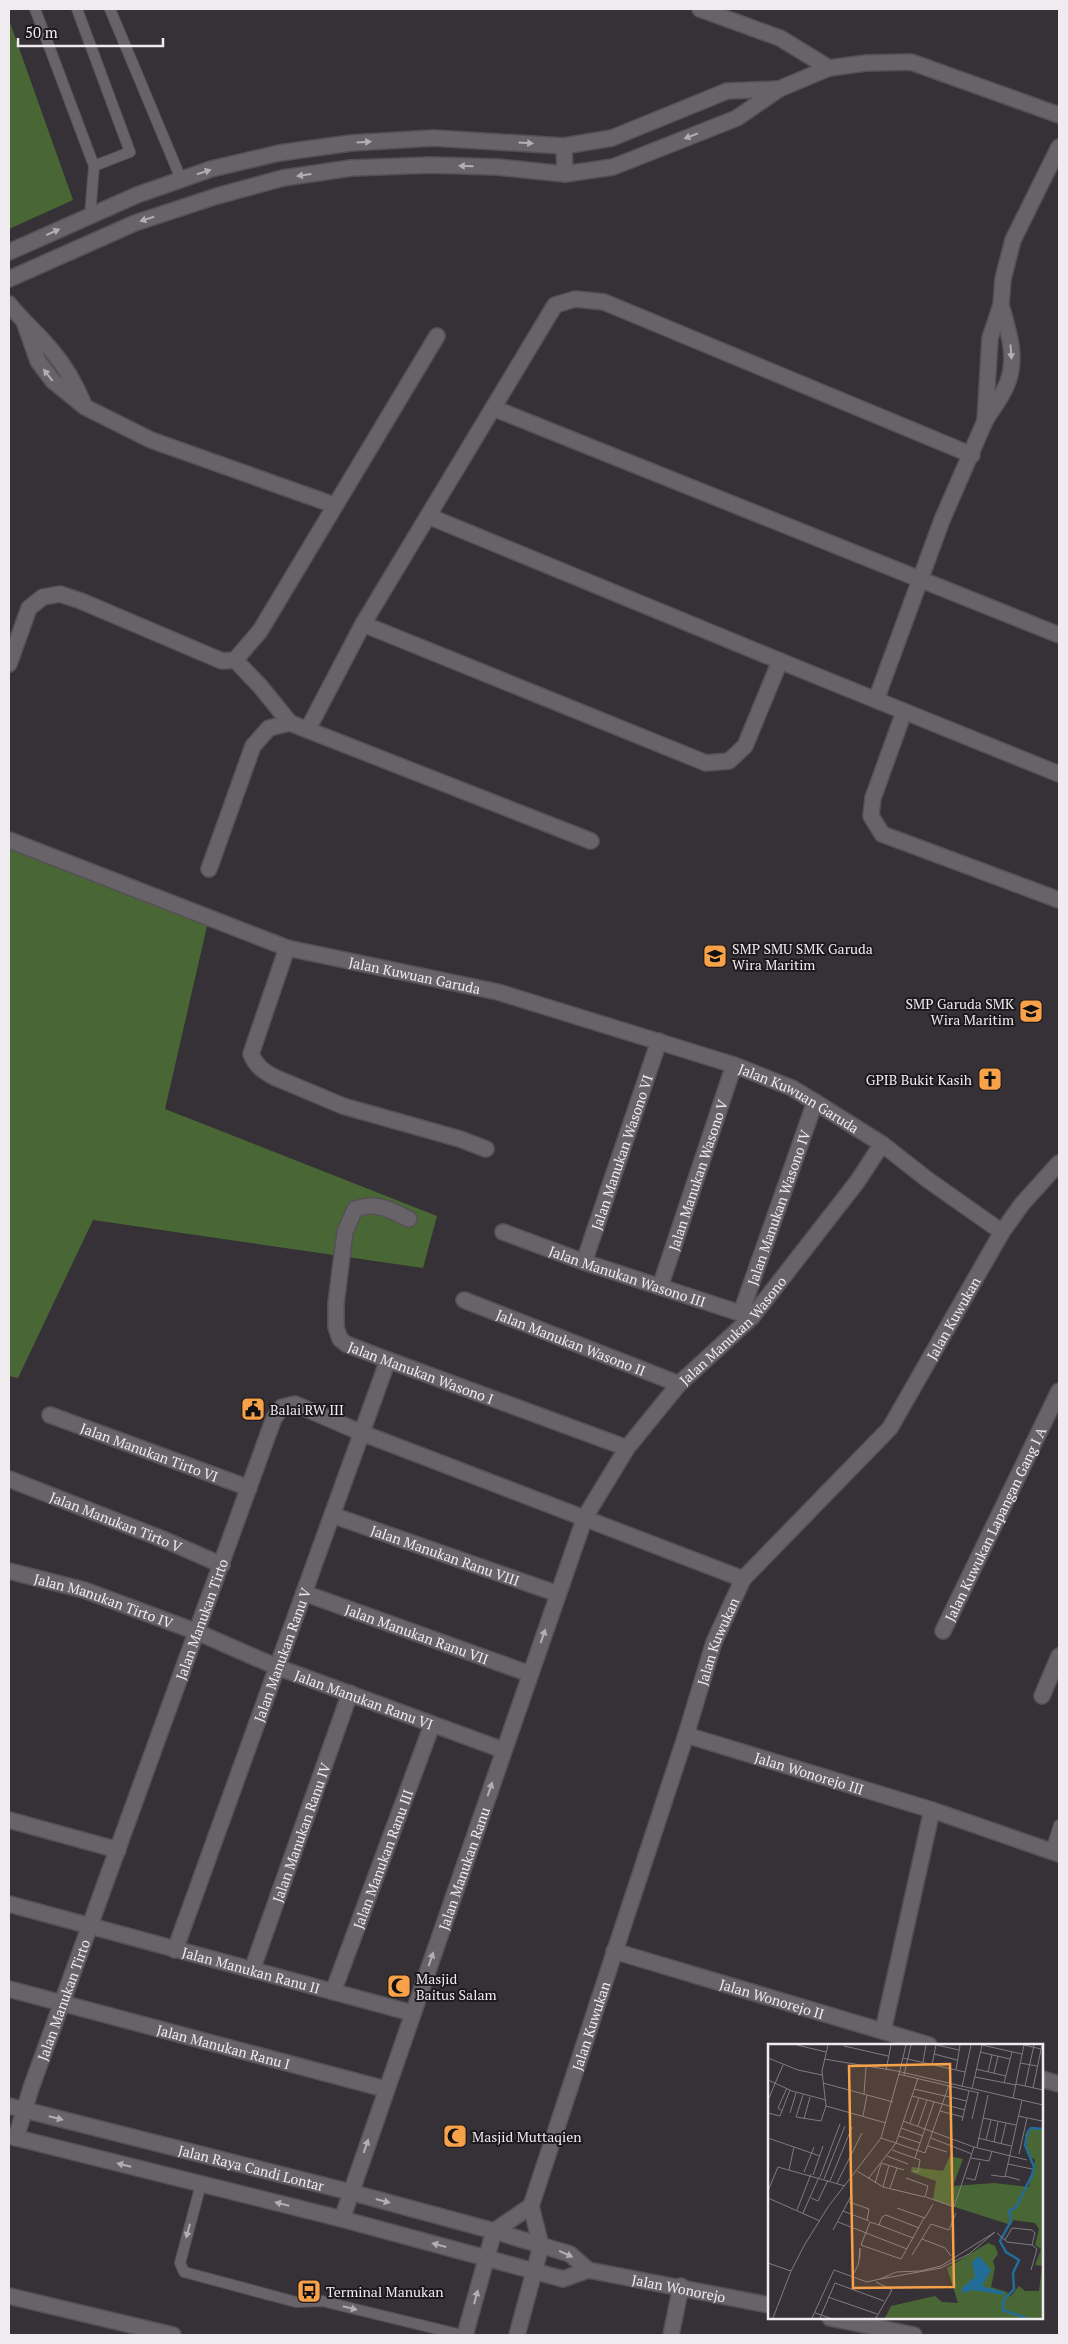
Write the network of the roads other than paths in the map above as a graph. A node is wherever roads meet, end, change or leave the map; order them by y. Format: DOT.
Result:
graph roads {
  1 [pos="35,9"];
  2 [pos="77,9"];
  3 [pos="110,9"];
  4 [pos="700,9"];
  5 [pos="829,68"];
  6 [pos="779,89"];
  7 [pos="1059,115"];
  8 [pos="564,146"];
  9 [pos="1059,147"];
  10 [pos="94,166"];
  11 [pos="564,174"];
  12 [pos="182,179"];
  13 [pos="90,215"];
  14 [pos="9,252"];
  15 [pos="9,279"];
  16 [pos="9,304"];
  17 [pos="1000,305"];
  18 [pos="437,336"];
  19 [pos="493,408"];
  20 [pos="985,421"];
  21 [pos="972,455"];
  22 [pos="334,505"];
  23 [pos="428,516"];
  24 [pos="921,579"];
  25 [pos="363,624"];
  26 [pos="1059,635"];
  27 [pos="235,660"];
  28 [pos="780,661"];
  29 [pos="9,664"];
  30 [pos="876,700"];
  31 [pos="904,712"];
  32 [pos="290,723"];
  33 [pos="308,729"];
  34 [pos="1059,774"];
  35 [pos="9,840"];
  36 [pos="591,840"];
  37 [pos="209,869"];
  38 [pos="1059,900"];
  39 [pos="287,948"];
  40 [pos="659,1042"];
  41 [pos="734,1065"];
  42 [pos="815,1102"];
  43 [pos="882,1144"];
  44 [pos="486,1149"];
  45 [pos="1059,1163"];
  46 [pos="410,1219"];
  47 [pos="503,1232"];
  48 [pos="1002,1232"];
  49 [pos="584,1262"];
  50 [pos="660,1287"];
  51 [pos="464,1300"];
  52 [pos="747,1315"];
  53 [pos="388,1360"];
  54 [pos="679,1384"];
  55 [pos="1059,1391"];
  56 [pos="50,1415"];
  57 [pos="362,1433"];
  58 [pos="627,1448"];
  59 [pos="9,1479"];
  60 [pos="249,1488"];
  61 [pos="332,1515"];
  62 [pos="585,1517"];
  63 [pos="222,1565"];
  64 [pos="9,1571"];
  65 [pos="743,1579"];
  66 [pos="304,1593"];
  67 [pos="558,1594"];
  68 [pos="943,1631"];
  69 [pos="197,1632"];
  70 [pos="1059,1656"];
  71 [pos="277,1667"];
  72 [pos="530,1674"];
  73 [pos="350,1693"];
  74 [pos="1042,1696"];
  75 [pos="432,1725"];
  76 [pos="686,1735"];
  77 [pos="504,1750"];
  78 [pos="932,1810"];
  79 [pos="9,1820"];
  80 [pos="1059,1825"];
  81 [pos="118,1850"];
  82 [pos="1055,1852"];
  83 [pos="9,1904"];
  84 [pos="90,1927"];
  85 [pos="175,1950"];
  86 [pos="614,1951"];
  87 [pos="252,1970"];
  88 [pos="9,1989"];
  89 [pos="333,1992"];
  90 [pos="62,2002"];
  91 [pos="412,2013"];
  92 [pos="883,2032"];
  93 [pos="921,2044"];
  94 [pos="1043,2079"];
  95 [pos="1059,2084"];
  96 [pos="385,2089"];
  97 [pos="16,2108"];
  98 [pos="12,2137"];
  99 [pos="201,2184"];
  100 [pos="350,2192"];
  101 [pos="531,2206"];
  102 [pos="342,2219"];
  103 [pos="494,2231"];
  104 [pos="541,2246"];
  105 [pos="486,2258"];
  106 [pos="588,2270"];
  107 [pos="534,2271"];
  108 [pos="681,2286"];
  109 [pos="9,2296"];
  110 [pos="768,2305"];
  111 [pos="841,2319"];
  112 [pos="884,2323"];
  113 [pos="173,2335"];
  114 [pos="463,2335"];
  115 [pos="517,2335"];
  116 [pos="671,2335"];
  117 [pos="914,2335"];
  1 -- 10 [label="lane"];
  2 -- 10 [label="lane"];
  3 -- 12 [label="lane"];
  4 -- 5 [label="street"];
  5 -- 6 [label="street"];
  5 -- 7 [label="street"];
  6 -- 8 [label="street"];
  6 -- 11 [label="street, one-way"];
  8 -- 11 [label="street"];
  12 -- 8 [label="street, one-way"];
  9 -- 17 [label="street"];
  10 -- 13 [label="lane"];
  11 -- 15 [label="street, one-way"];
  12 -- 13 [label="street"];
  14 -- 13 [label="street, one-way"];
  16 -- 22 [label="street"];
  17 -- 20 [label="street"];
  17 -- 20 [label="street, one-way"];
  18 -- 22 [label="street"];
  19 -- 21 [label="street"];
  19 -- 23 [label="street"];
  19 -- 24 [label="street"];
  20 -- 21 [label="street"];
  21 -- 24 [label="street"];
  22 -- 27 [label="street"];
  23 -- 25 [label="street"];
  23 -- 28 [label="street"];
  24 -- 26 [label="street"];
  24 -- 30 [label="street"];
  25 -- 28 [label="street"];
  25 -- 33 [label="street"];
  27 -- 29 [label="street"];
  27 -- 32 [label="street"];
  28 -- 30 [label="street"];
  30 -- 31 [label="street"];
  31 -- 34 [label="street"];
  31 -- 38 [label="street"];
  32 -- 33 [label="street"];
  32 -- 37 [label="street"];
  33 -- 36 [label="street"];
  35 -- 39 [label="street, Jalan Kuwuan Garuda"];
  39 -- 40 [label="street, Jalan Kuwuan Garuda"];
  39 -- 44 [label="street"];
  40 -- 41 [label="street, Jalan Kuwuan Garuda"];
  40 -- 49 [label="street, Jalan Manukan Wasono VI"];
  41 -- 42 [label="street, Jalan Kuwuan Garuda"];
  41 -- 50 [label="street, Jalan Manukan Wasono V"];
  42 -- 43 [label="street, Jalan Kuwuan Garuda"];
  42 -- 52 [label="street, Jalan Manukan Wasono IV"];
  43 -- 48 [label="street, Jalan Kuwuan Garuda"];
  43 -- 52 [label="street, Jalan Manukan Wasono"];
  45 -- 48 [label="street, Jalan Kuwukan"];
  46 -- 53 [label="street, Jalan Manukan Wasono I"];
  47 -- 49 [label="street, Jalan Manukan Wasono III"];
  48 -- 65 [label="street, Jalan Kuwukan"];
  49 -- 50 [label="street, Jalan Manukan Wasono III"];
  50 -- 52 [label="street, Jalan Manukan Wasono III"];
  51 -- 54 [label="street, Jalan Manukan Wasono II"];
  52 -- 54 [label="street, Jalan Manukan Wasono"];
  53 -- 57 [label="street, Jalan Manukan Ranu V"];
  53 -- 58 [label="street, Jalan Manukan Wasono I"];
  54 -- 58 [label="street, Jalan Manukan Wasono"];
  55 -- 68 [label="street, Jalan Kuwukan Lapangan Gang I A"];
  56 -- 60 [label="street, Jalan Manukan Tirto VI"];
  57 -- 60 [label="street, Jalan Manukan Tirto"];
  57 -- 61 [label="street, Jalan Manukan Ranu V"];
  57 -- 62 [label="street, Jalan Manukan Tirto"];
  58 -- 62 [label="street, Jalan Manukan Wasono"];
  59 -- 63 [label="street, Jalan Manukan Tirto V"];
  60 -- 63 [label="street, Jalan Manukan Tirto"];
  61 -- 66 [label="street, Jalan Manukan Ranu V"];
  61 -- 67 [label="street, Jalan Manukan Ranu VIII"];
  62 -- 65 [label="street, Jalan Manukan Tirto"];
  62 -- 67 [label="street, Jalan Manukan Ranu"];
  63 -- 69 [label="street, Jalan Manukan Tirto"];
  64 -- 69 [label="street, Jalan Manukan Tirto IV"];
  65 -- 76 [label="street, Jalan Kuwukan"];
  66 -- 71 [label="street, Jalan Manukan Ranu V"];
  66 -- 72 [label="street, Jalan Manukan Ranu VII"];
  72 -- 67 [label="street, Jalan Manukan Ranu, one-way"];
  69 -- 71 [label="street, Jalan Manukan Ranu VI"];
  69 -- 81 [label="street, Jalan Manukan Tirto"];
  70 -- 74 [label="street"];
  71 -- 73 [label="street, Jalan Manukan Ranu VI"];
  71 -- 85 [label="street, Jalan Manukan Ranu V"];
  72 -- 77 [label="street, Jalan Manukan Ranu"];
  73 -- 75 [label="street, Jalan Manukan Ranu VI"];
  73 -- 87 [label="street, Jalan Manukan Ranu IV"];
  75 -- 77 [label="street, Jalan Manukan Ranu VI"];
  75 -- 89 [label="street, Jalan Manukan Ranu III"];
  76 -- 78 [label="street, Jalan Wonorejo III"];
  76 -- 86 [label="street, Jalan Kuwukan"];
  91 -- 77 [label="street, Jalan Manukan Ranu, one-way"];
  78 -- 82 [label="street, Jalan Wonorejo III"];
  78 -- 92 [label="street"];
  79 -- 81 [label="street"];
  80 -- 82 [label="lane"];
  81 -- 84 [label="street, Jalan Manukan Tirto"];
  83 -- 84 [label="street, Jalan Manukan Ranu II"];
  84 -- 85 [label="street, Jalan Manukan Ranu II"];
  84 -- 90 [label="street, Jalan Manukan Tirto"];
  85 -- 87 [label="street, Jalan Manukan Ranu II"];
  86 -- 92 [label="street, Jalan Wonorejo II"];
  86 -- 101 [label="street, Jalan Kuwukan"];
  87 -- 89 [label="street, Jalan Manukan Ranu II"];
  88 -- 90 [label="street, Jalan Manukan Ranu I"];
  89 -- 91 [label="street, Jalan Manukan Ranu II"];
  90 -- 96 [label="street, Jalan Manukan Ranu I"];
  90 -- 97 [label="street, Jalan Manukan Tirto"];
  91 -- 96 [label="street, Jalan Manukan Ranu"];
  92 -- 93 [label="street, Jalan Wonorejo II"];
  94 -- 95 [label="street"];
  100 -- 96 [label="street, Jalan Manukan Ranu, one-way"];
  97 -- 98 [label="street, Jalan Manukan Tirto"];
  97 -- 100 [label="street, Jalan Raya Candi Lontar, one-way"];
  99 -- 98 [label="street, Jalan Raya Candi Lontar, one-way"];
  102 -- 99 [label="street, Jalan Raya Candi Lontar, one-way"];
  99 -- 114 [label="lane, one-way"];
  100 -- 102 [label="street, Jalan Manukan Ranu"];
  100 -- 103 [label="street, Jalan Raya Candi Lontar, one-way"];
  101 -- 103 [label="street"];
  101 -- 104 [label="street"];
  105 -- 102 [label="street, Jalan Raya Candi Lontar, one-way"];
  103 -- 104 [label="street"];
  103 -- 105 [label="street"];
  104 -- 106 [label="street, one-way"];
  104 -- 107 [label="street"];
  105 -- 107 [label="street, Jalan Wonorejo"];
  114 -- 105 [label="street, one-way"];
  106 -- 107 [label="street, Jalan Wonorejo"];
  106 -- 108 [label="street, Jalan Wonorejo"];
  107 -- 115 [label="street"];
  108 -- 110 [label="street, Jalan Wonorejo"];
  108 -- 116 [label="street"];
  109 -- 113 [label="street"];
  111 -- 112 [label="street"];
  112 -- 117 [label="street"];
}
